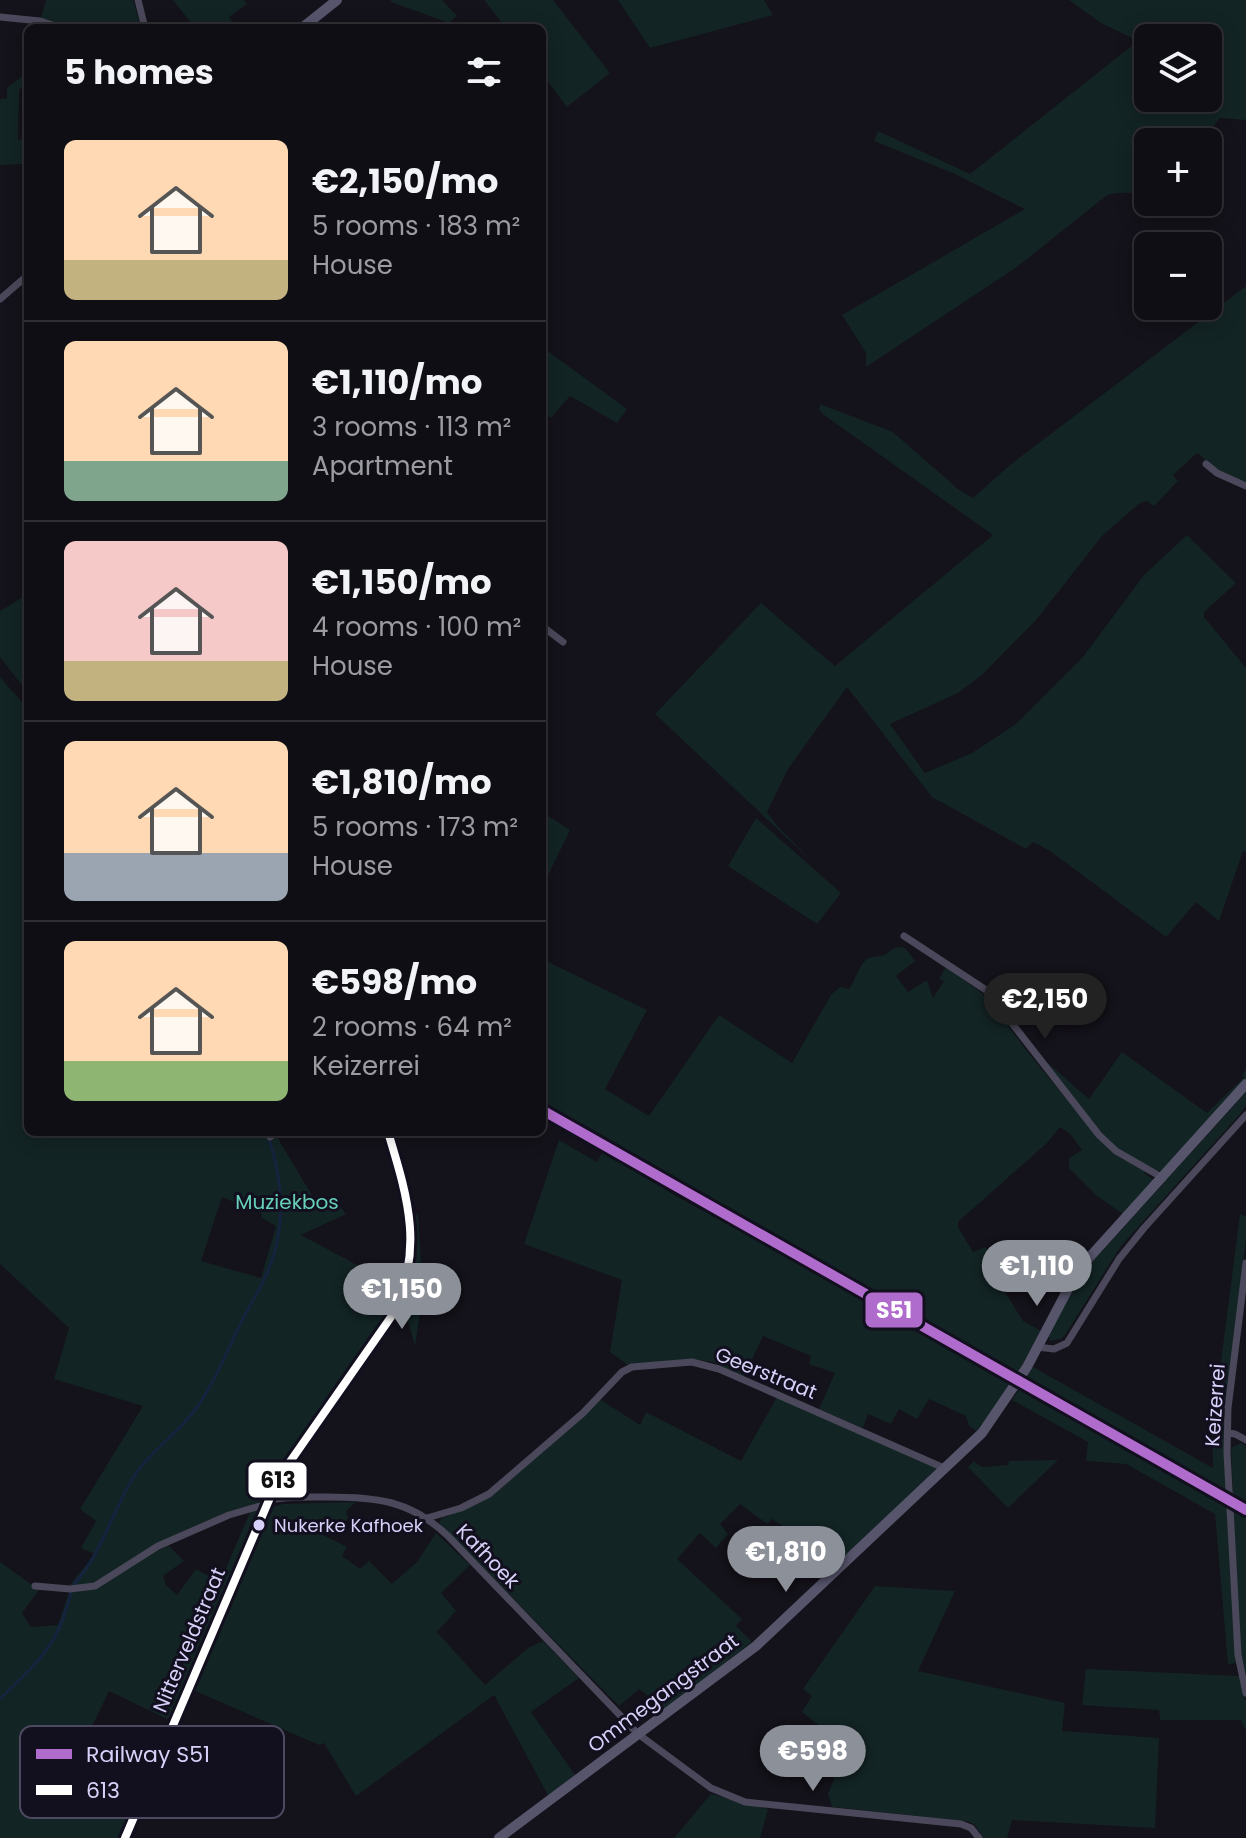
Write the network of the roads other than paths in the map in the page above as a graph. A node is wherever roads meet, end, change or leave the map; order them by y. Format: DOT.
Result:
graph roads {
  1 [pos="138,0"];
  2 [pos="337,0"];
  3 [pos="0,17"];
  4 [pos="49,24"];
  5 [pos="144,24"];
  6 [pos="307,24"];
  7 [pos="24,278"];
  8 [pos="0,299"];
  9 [pos="1206,464"];
  10 [pos="1246,486"];
  11 [pos="546,629"];
  12 [pos="563,642"];
  13 [pos="904,936"];
  14 [pos="1246,1084"];
  15 [pos="1246,1115"];
  16 [pos="389,1136"];
  17 [pos="1163,1178"];
  18 [pos="1246,1263"];
  19 [pos="1037,1347"];
  20 [pos="1228,1433"];
  21 [pos="1246,1440"];
  22 [pos="944,1468"];
  23 [pos="268,1502"];
  24 [pos="427,1518"];
  25 [pos="35,1586"];
  26 [pos="1246,1693"];
  27 [pos="173,1726"];
  28 [pos="638,1734"];
  29 [pos="134,1818"];
  30 [pos="125,1838"];
  31 [pos="499,1838"];
  32 [pos="979,1838"];
  1 -- 5 [label="street"];
  2 -- 6 [label="main road"];
  3 -- 4 [label="street"];
  7 -- 8 [label="street"];
  9 -- 10 [label="street"];
  11 -- 12 [label="street"];
  13 -- 17 [label="street"];
  14 -- 17 [label="main road, Ommegangstraat"];
  15 -- 19 [label="street"];
  16 -- 23 [label="main road, Nitterveldstraat"];
  17 -- 19 [label="main road, Ommegangstraat"];
  18 -- 20 [label="street, Keizerrei"];
  19 -- 22 [label="main road, Ommegangstraat"];
  20 -- 21 [label="street"];
  20 -- 26 [label="street, Keizerrei"];
  22 -- 24 [label="street, Geerstraat"];
  22 -- 28 [label="main road, Ommegangstraat"];
  23 -- 24 [label="street, Kafhoek"];
  23 -- 25 [label="street, Kafhoek"];
  23 -- 27 [label="main road, Nitterveldstraat"];
  24 -- 28 [label="street, Kafhoek"];
  28 -- 31 [label="main road, Ommegangstraat"];
  28 -- 32 [label="street"];
  29 -- 30 [label="main road, Nitterveldstraat"];
}
